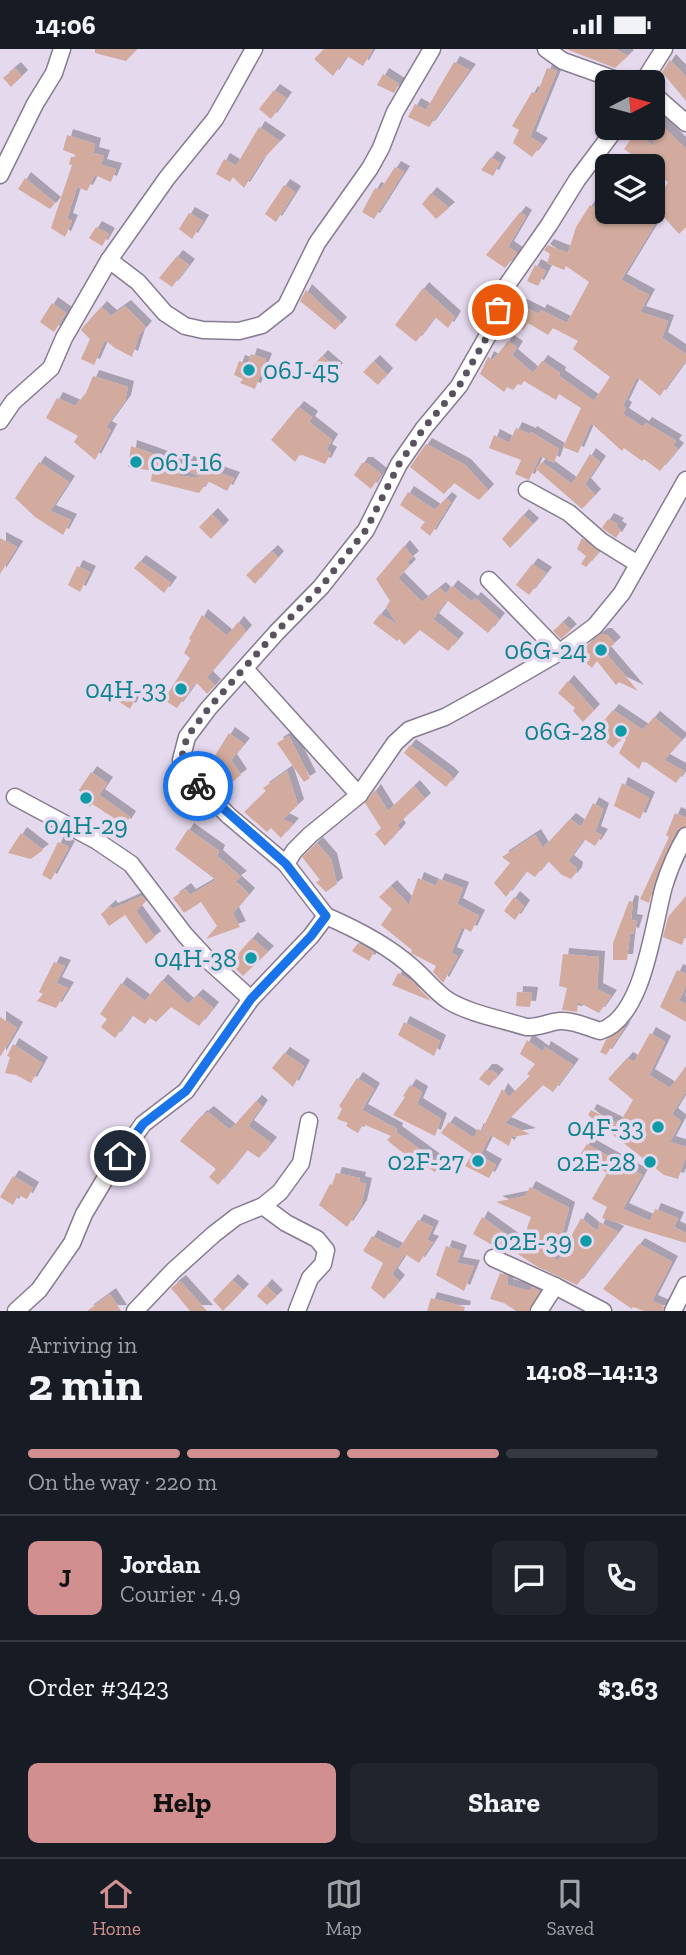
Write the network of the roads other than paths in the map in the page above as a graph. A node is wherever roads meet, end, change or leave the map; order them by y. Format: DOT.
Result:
graph roads {
  1 [pos="62,49"];
  2 [pos="254,49"];
  3 [pos="432,49"];
  4 [pos="546,49"];
  5 [pos="663,49"];
  6 [pos="650,70"];
  7 [pos="595,72"];
  8 [pos="665,105"];
  9 [pos="686,123"];
  10 [pos="607,140"];
  11 [pos="0,175"];
  12 [pos="109,260"];
  13 [pos="0,421"];
  14 [pos="686,480"];
  15 [pos="527,490"];
  16 [pos="638,564"];
  17 [pos="489,580"];
  18 [pos="559,652"];
  19 [pos="245,669"];
  20 [pos="359,795"];
  21 [pos="15,797"];
  22 [pos="686,836"];
  23 [pos="286,864"];
  24 [pos="326,916"];
  25 [pos="251,999"];
  26 [pos="309,1121"];
  27 [pos="263,1206"];
  28 [pos="493,1258"];
  29 [pos="686,1285"];
  30 [pos="555,1286"];
  31 [pos="16,1311"];
  32 [pos="135,1311"];
  33 [pos="297,1311"];
  34 [pos="539,1311"];
  35 [pos="603,1311"];
  36 [pos="673,1311"];
  1 -- 11 [label="street"];
  2 -- 12 [label="street"];
  3 -- 12 [label="street"];
  4 -- 7 [label="street"];
  5 -- 6 [label="street"];
  8 -- 9 [label="street"];
  10 -- 19 [label="street"];
  12 -- 13 [label="street"];
  14 -- 16 [label="street"];
  15 -- 16 [label="street"];
  16 -- 18 [label="street"];
  17 -- 18 [label="street"];
  18 -- 20 [label="street"];
  19 -- 20 [label="street"];
  19 -- 23 [label="street"];
  20 -- 23 [label="street"];
  21 -- 25 [label="street"];
  22 -- 24 [label="street"];
  23 -- 24 [label="street"];
  24 -- 25 [label="street"];
  25 -- 31 [label="street"];
  26 -- 27 [label="street"];
  27 -- 32 [label="street"];
  27 -- 33 [label="street"];
  28 -- 30 [label="street"];
  29 -- 36 [label="street"];
  30 -- 34 [label="street"];
  30 -- 35 [label="street"];
}
